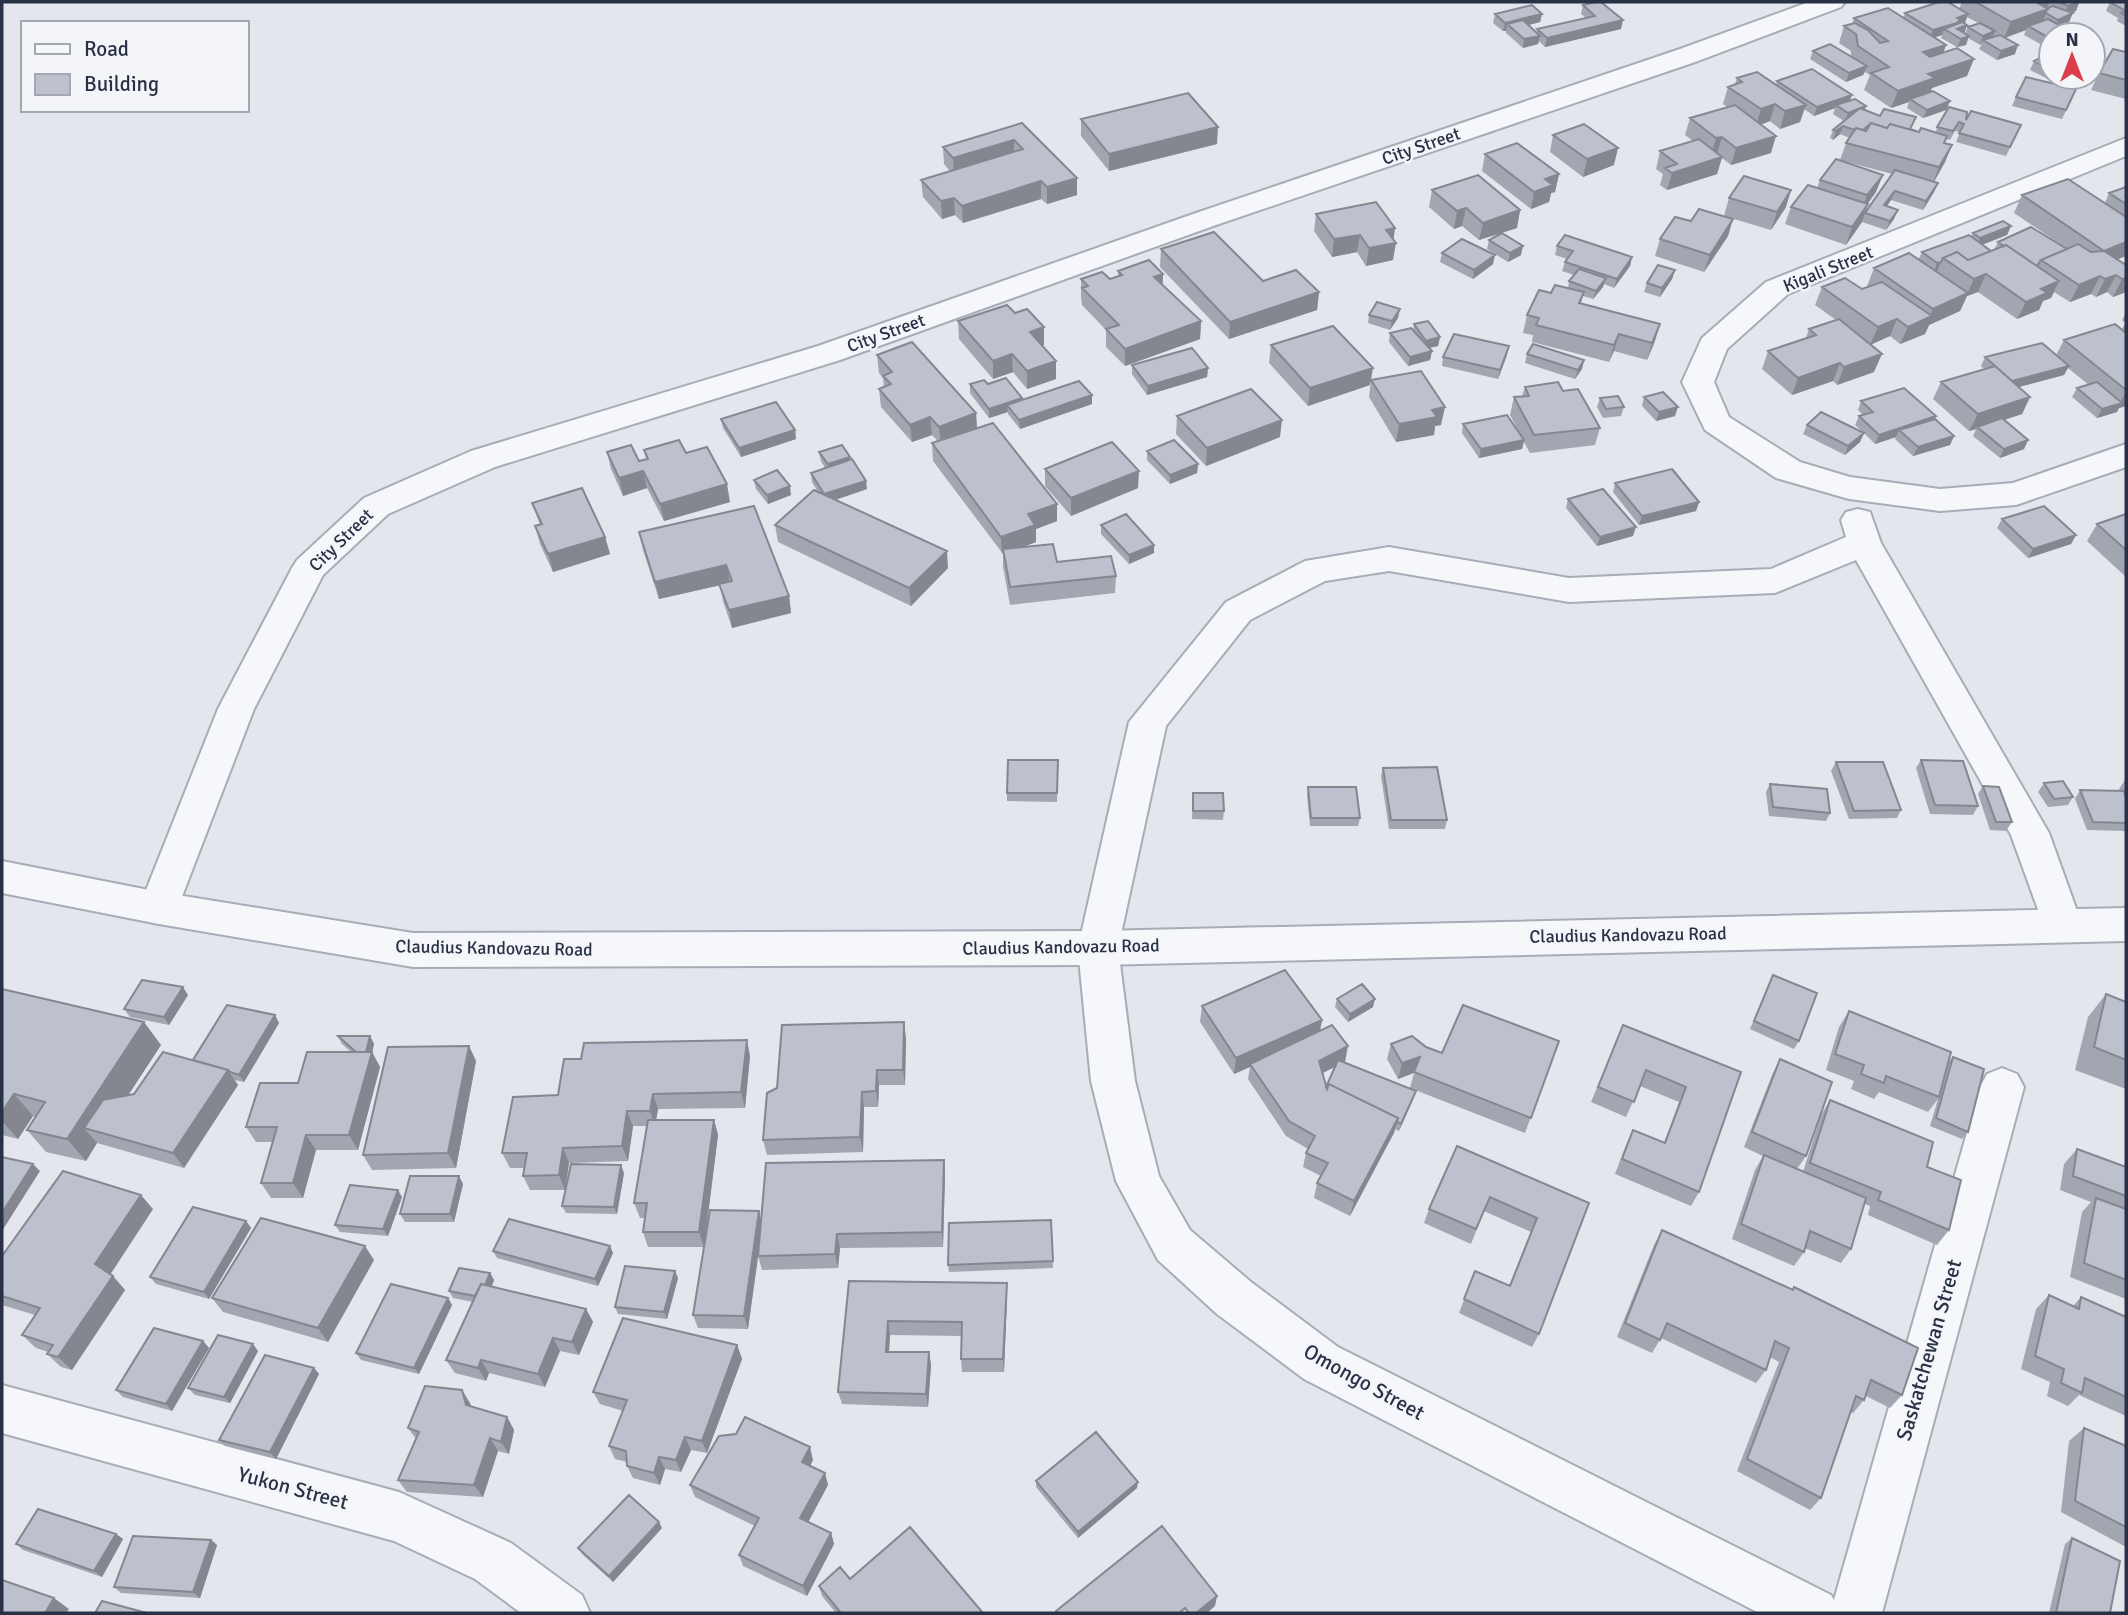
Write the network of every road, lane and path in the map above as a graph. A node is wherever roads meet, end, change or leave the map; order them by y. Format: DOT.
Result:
graph roads {
  1 [pos="1832,2"];
  2 [pos="2126,146"];
  3 [pos="2126,455"];
  4 [pos="1849,488"];
  5 [pos="1864,543"];
  6 [pos="2,877"];
  7 [pos="159,908"];
  8 [pos="2062,925"];
  9 [pos="2126,925"];
  10 [pos="1098,947"];
  11 [pos="2002,1087"];
  12 [pos="2,1409"];
  13 [pos="564,1613"];
  14 [pos="1813,1613"];
  15 [pos="1856,1613"];
  1 -- 7 [label="street, City Street"];
  2 -- 4 [label="street, Kigali Street"];
  3 -- 4 [label="street, Kigali Street"];
  4 -- 5 [label="street"];
  5 -- 8 [label="street"];
  5 -- 10 [label="street, Omongo Street"];
  6 -- 7 [label="street, Claudius Kandovazu Road"];
  7 -- 10 [label="street, Claudius Kandovazu Road"];
  8 -- 9 [label="street, Claudius Kandovazu Road"];
  8 -- 10 [label="street, Claudius Kandovazu Road"];
  10 -- 14 [label="street, Omongo Street"];
  11 -- 15 [label="street, Saskatchewan Street"];
  12 -- 13 [label="street, Yukon Street"];
}
